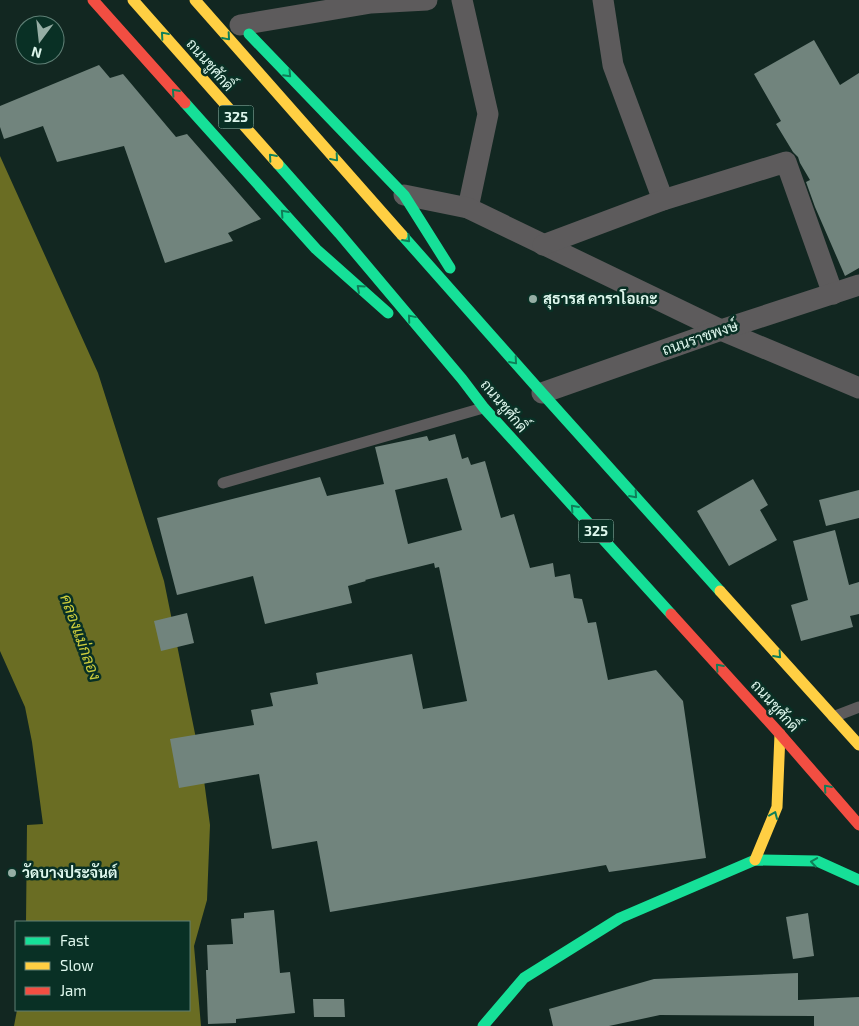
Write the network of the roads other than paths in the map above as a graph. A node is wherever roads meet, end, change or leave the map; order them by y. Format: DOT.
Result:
graph roads {
  1 [pos="93,0"];
  2 [pos="133,0"];
  3 [pos="195,0"];
  4 [pos="427,0"];
  5 [pos="462,0"];
  6 [pos="603,0"];
  7 [pos="372,1"];
  8 [pos="238,22"];
  9 [pos="404,195"];
  10 [pos="662,200"];
  11 [pos="468,208"];
  12 [pos="543,245"];
  13 [pos="859,285"];
  14 [pos="833,294"];
  15 [pos="721,330"];
  16 [pos="494,337"];
  17 [pos="462,378"];
  18 [pos="859,388"];
  19 [pos="542,393"];
  20 [pos="484,408"];
  21 [pos="223,483"];
  22 [pos="859,707"];
  23 [pos="834,717"];
  24 [pos="780,734"];
  25 [pos="859,745"];
  26 [pos="859,825"];
  27 [pos="755,860"];
  28 [pos="859,880"];
  29 [pos="484,1026"];
  17 -- 1 [label="main road, one-way"];
  17 -- 2 [label="main road, ถนนชูศักดิ์ / 325, one-way"];
  3 -- 16 [label="main road, one-way"];
  4 -- 7 [label="street"];
  5 -- 11 [label="street"];
  6 -- 10 [label="street"];
  7 -- 8 [label="street"];
  8 -- 9 [label="main road, one-way"];
  9 -- 11 [label="street"];
  9 -- 16 [label="main road"];
  10 -- 12 [label="street"];
  10 -- 14 [label="street"];
  11 -- 12 [label="street"];
  12 -- 15 [label="street"];
  13 -- 14 [label="street, ถนนราชพงษ์"];
  14 -- 15 [label="street, ถนนราชพงษ์"];
  15 -- 18 [label="street"];
  15 -- 19 [label="street, ถนนราชพงษ์"];
  16 -- 19 [label="main road, one-way"];
  17 -- 20 [label="main road, ถนนชูศักดิ์ / 325"];
  19 -- 23 [label="main road, one-way"];
  20 -- 21 [label="lane"];
  24 -- 20 [label="main road, ถนนชูศักดิ์ / 325, one-way"];
  22 -- 23 [label="lane"];
  23 -- 25 [label="main road"];
  26 -- 24 [label="main road, ถนนชูศักดิ์ / 325, one-way"];
  27 -- 24 [label="main road, one-way"];
  28 -- 27 [label="main road, one-way"];
  27 -- 29 [label="main road"];
}
